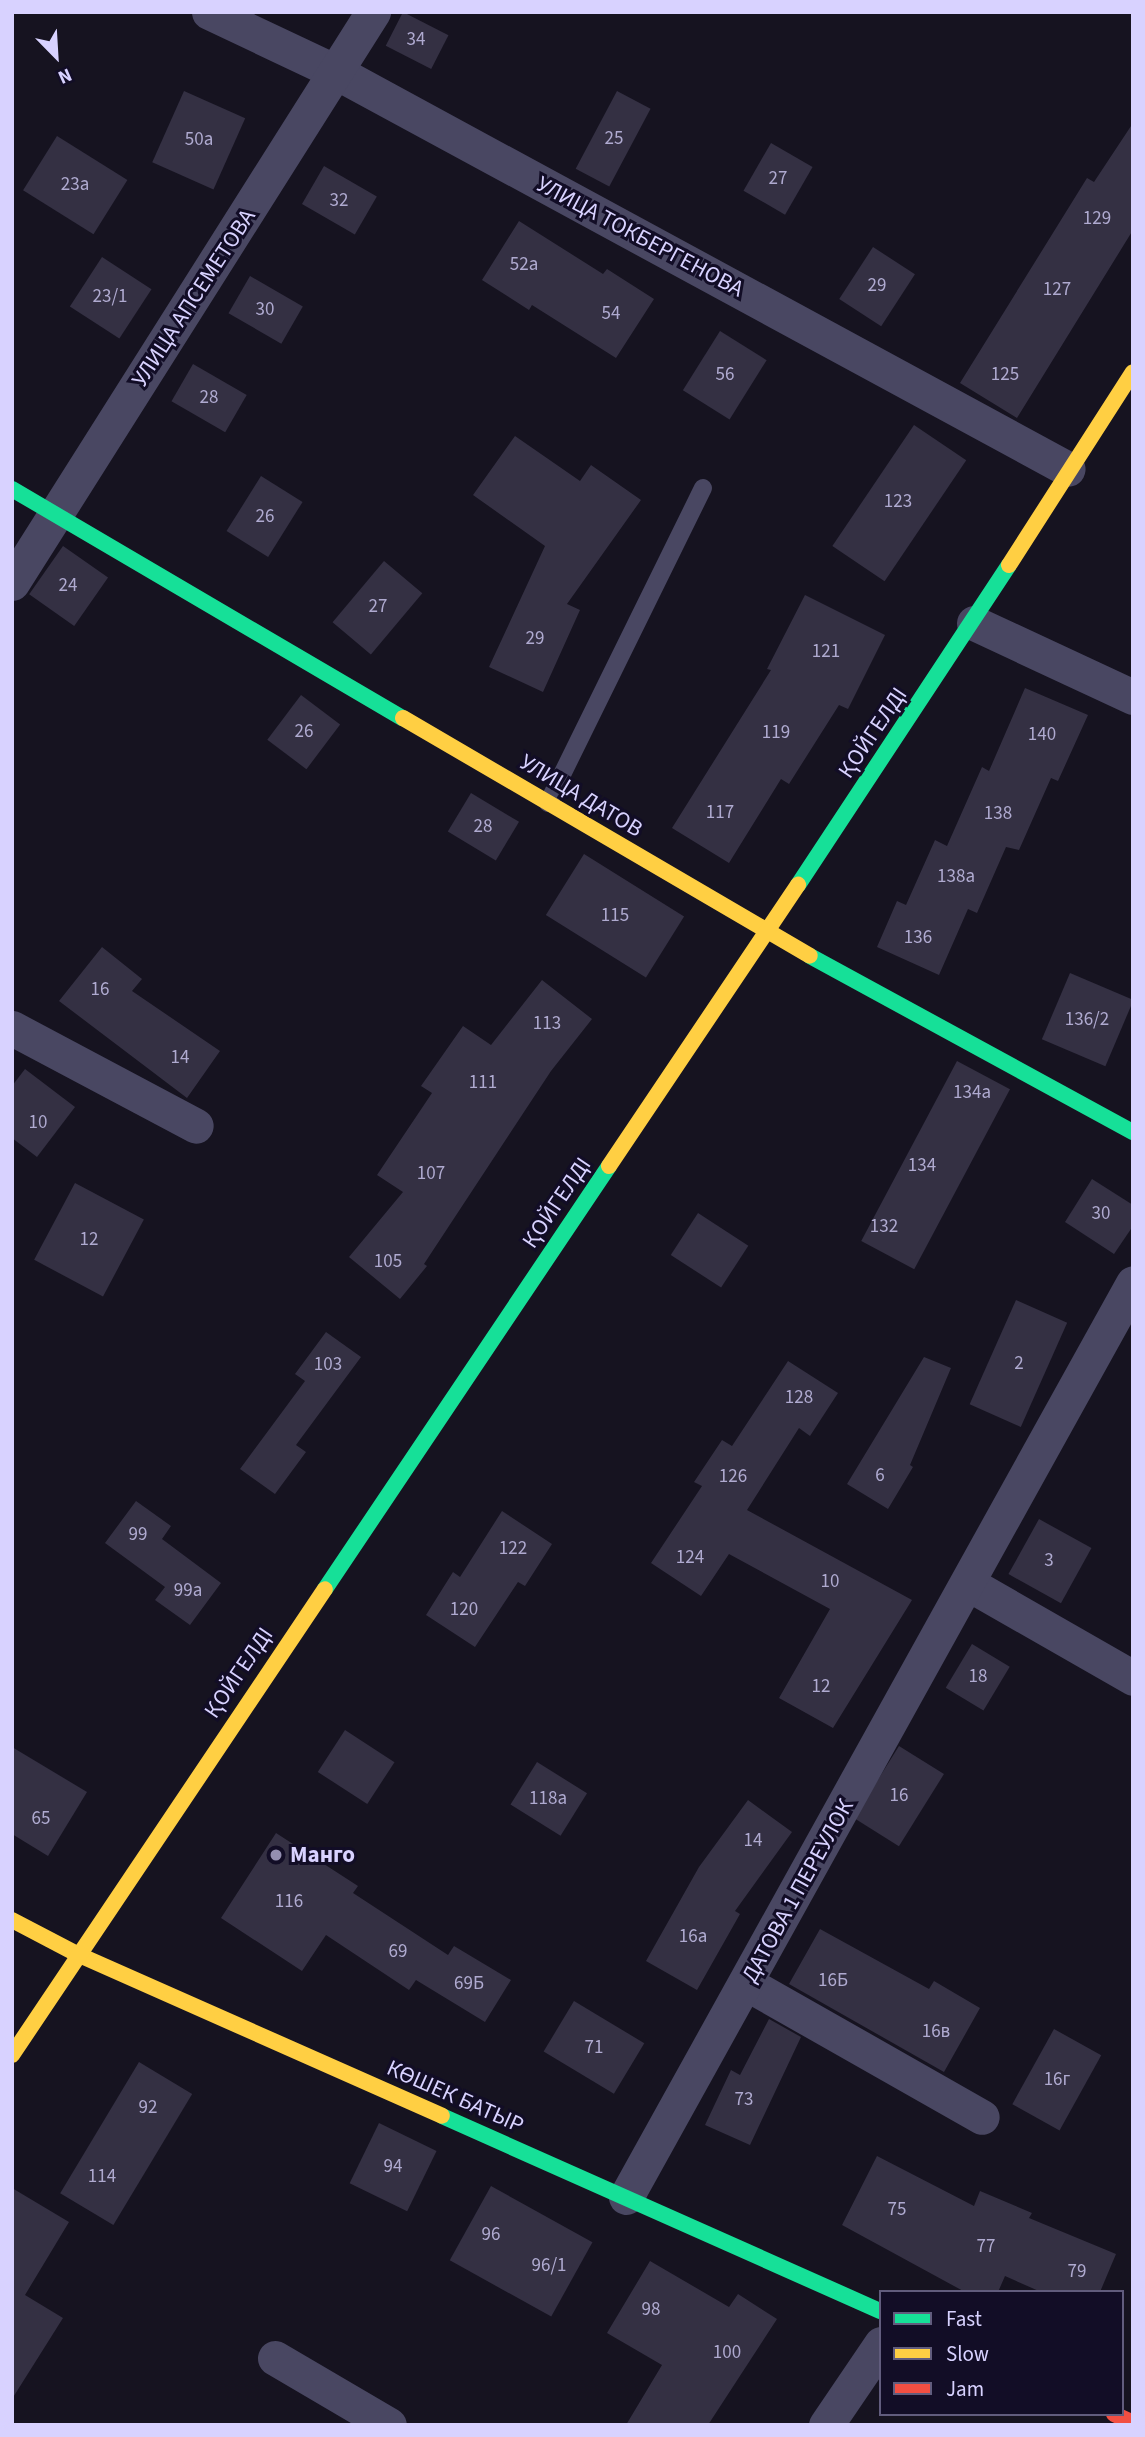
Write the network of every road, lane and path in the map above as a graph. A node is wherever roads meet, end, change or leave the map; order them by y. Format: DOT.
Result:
graph roads {
  1 [pos="209,12"];
  2 [pos="373,12"];
  3 [pos="338,74"];
  4 [pos="1133,372"];
  5 [pos="1068,469"];
  6 [pos="703,488"];
  7 [pos="12,489"];
  8 [pos="56,513"];
  9 [pos="12,583"];
  10 [pos="974,623"];
  11 [pos="1133,697"];
  12 [pos="548,803"];
  13 [pos="767,932"];
  14 [pos="12,1028"];
  15 [pos="196,1126"];
  16 [pos="1133,1132"];
  17 [pos="1133,1283"];
  18 [pos="969,1584"];
  19 [pos="1133,1678"];
  20 [pos="12,1920"];
  21 [pos="77,1954"];
  22 [pos="746,1983"];
  23 [pos="12,2055"];
  24 [pos="982,2117"];
  25 [pos="626,2197"];
  26 [pos="879,2310"];
  27 [pos="879,2347"];
  28 [pos="275,2358"];
  29 [pos="389,2425"];
  30 [pos="826,2425"];
  1 -- 3 [label="street, УЛИЦА ТОКБЕРГЕНОВА"];
  2 -- 3 [label="street, УЛИЦА АПСЕМЕТОВА"];
  3 -- 5 [label="street, УЛИЦА ТОКБЕРГЕНОВА"];
  3 -- 8 [label="street, УЛИЦА АПСЕМЕТОВА"];
  4 -- 5 [label="street, ҚОЙГЕЛДІ"];
  5 -- 10 [label="street, ҚОЙГЕЛДІ"];
  6 -- 12 [label="lane"];
  7 -- 8 [label="street, УЛИЦА ДАТОВ"];
  8 -- 9 [label="street, УЛИЦА АПСЕМЕТОВА"];
  8 -- 12 [label="street, УЛИЦА ДАТОВ"];
  10 -- 11 [label="street"];
  10 -- 13 [label="street, ҚОЙГЕЛДІ"];
  12 -- 13 [label="street, УЛИЦА ДАТОВ"];
  13 -- 16 [label="street, УЛИЦА ДАТОВ"];
  13 -- 21 [label="street, ҚОЙГЕЛДІ"];
  14 -- 15 [label="street"];
  17 -- 18 [label="street, ДАТОВА 1 ПЕРЕУЛОК"];
  18 -- 19 [label="street"];
  18 -- 22 [label="street, ДАТОВА 1 ПЕРЕУЛОК"];
  20 -- 21 [label="street, КӨШЕК БАТЫР"];
  21 -- 23 [label="street, ҚОЙГЕЛДІ"];
  21 -- 25 [label="street, КӨШЕК БАТЫР"];
  22 -- 24 [label="street"];
  22 -- 25 [label="street, ДАТОВА 1 ПЕРЕУЛОК"];
  25 -- 26 [label="street, КӨШЕК БАТЫР"];
  27 -- 30 [label="street"];
  28 -- 29 [label="street"];
}
